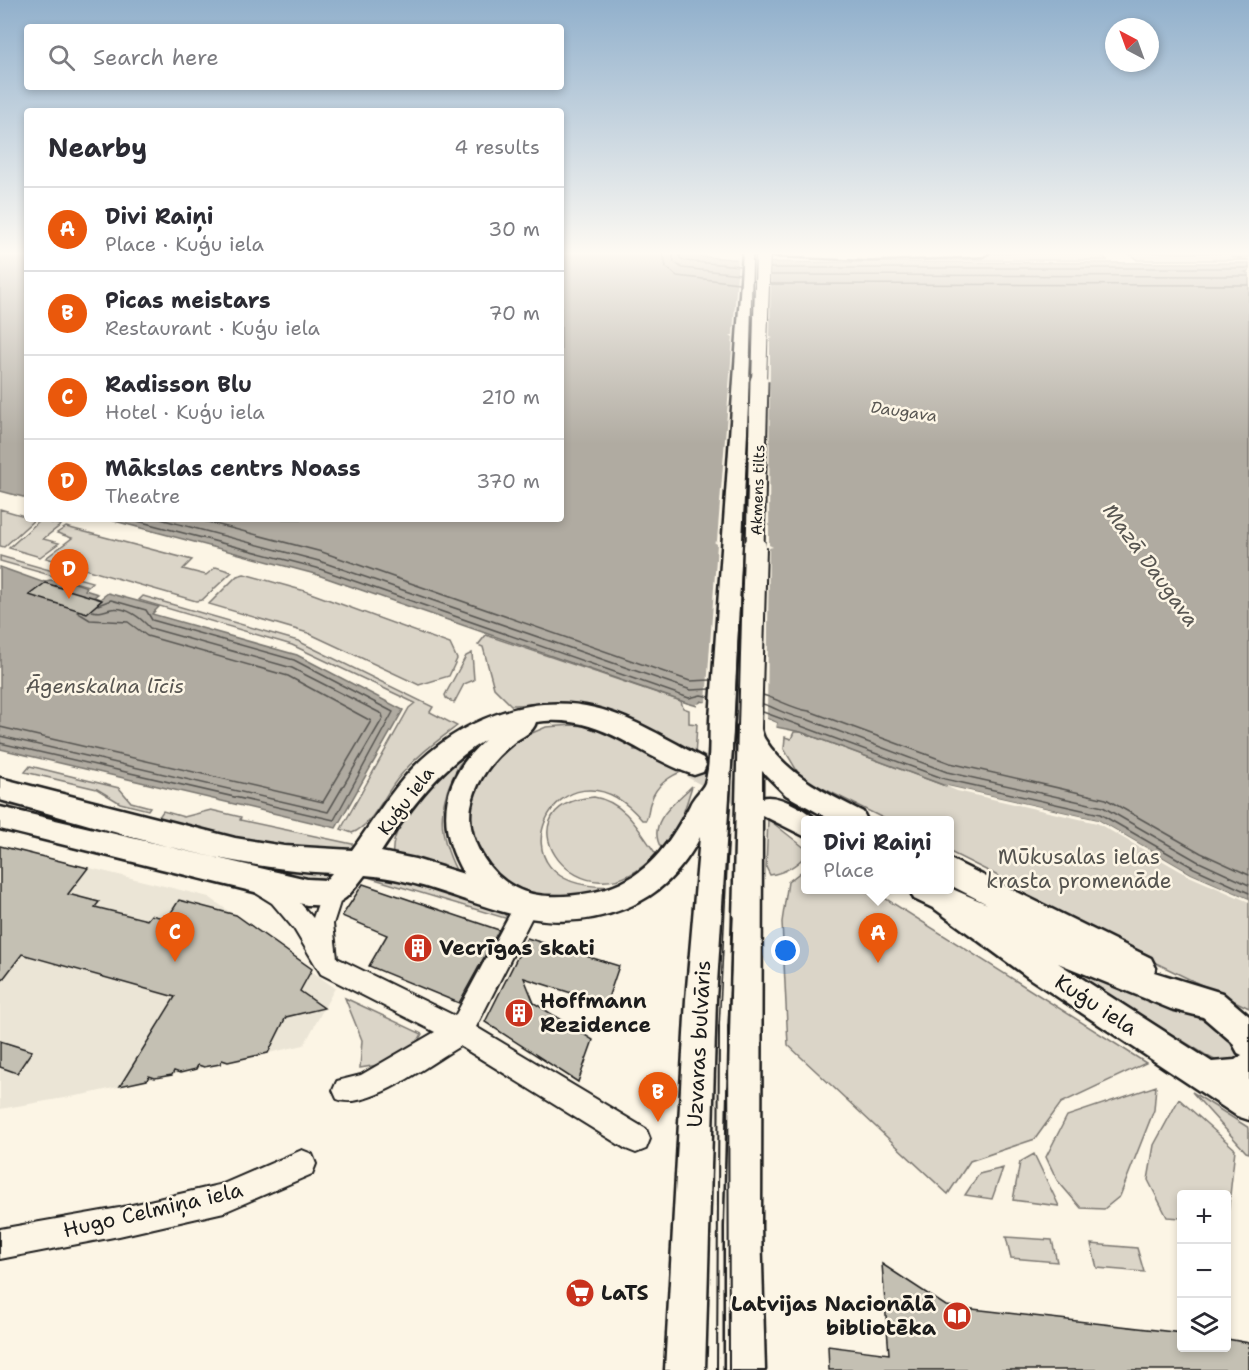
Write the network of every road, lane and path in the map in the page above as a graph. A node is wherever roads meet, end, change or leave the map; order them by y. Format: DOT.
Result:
graph roads {
  1 [pos="745,316"];
  2 [pos="761,316"];
  3 [pos="545,713"];
  4 [pos="722,719"];
  5 [pos="750,732"];
  6 [pos="694,765"];
  7 [pos="716,789"];
  8 [pos="5,793"];
  9 [pos="769,806"];
  10 [pos="847,816"];
  11 [pos="0,818"];
  12 [pos="801,823"];
  13 [pos="358,864"];
  14 [pos="954,873"];
  15 [pos="255,880"];
  16 [pos="332,893"];
  17 [pos="935,895"];
  18 [pos="519,903"];
  19 [pos="329,966"];
  20 [pos="1211,1004"];
  21 [pos="1249,1020"];
  22 [pos="460,1032"];
  23 [pos="1249,1042"];
  24 [pos="1249,1068"];
  25 [pos="1210,1078"];
  26 [pos="355,1088"];
  27 [pos="1249,1104"];
  28 [pos="636,1138"];
  29 [pos="302,1164"];
  30 [pos="0,1244"];
  31 [pos="685,1370"];
  32 [pos="746,1370"];
  1 -- 4 [label="main road, Akmens tilts"];
  2 -- 5 [label="main road, Akmens tilts, bridge"];
  3 -- 6 [label="main road, Kuģu iela"];
  3 -- 13 [label="main road, Kuģu iela"];
  3 -- 18 [label="main road"];
  4 -- 7 [label="main road, Uzvaras bulvāris"];
  5 -- 10 [label="main road"];
  5 -- 32 [label="main road"];
  7 -- 18 [label="main road"];
  7 -- 31 [label="main road, Uzvaras bulvāris"];
  8 -- 13 [label="main road"];
  9 -- 12 [label="main road"];
  11 -- 15 [label="main road"];
  13 -- 16 [label="main road, Kuģu iela"];
  13 -- 18 [label="main road"];
  14 -- 20 [label="main road, Kuģu iela"];
  15 -- 16 [label="main road"];
  15 -- 19 [label="street"];
  16 -- 19 [label="street, Kuģu iela"];
  17 -- 20 [label="main road, Kuģu iela"];
  17 -- 25 [label="main road, Kuģu iela"];
  18 -- 22 [label="street"];
  19 -- 22 [label="street"];
  20 -- 21 [label="main road, Kuģu iela"];
  20 -- 23 [label="main road"];
  22 -- 26 [label="street"];
  22 -- 28 [label="street"];
  24 -- 25 [label="main road"];
  25 -- 27 [label="main road, Kuģu iela"];
  29 -- 30 [label="street, Hugo Celmiņa iela"];
}
